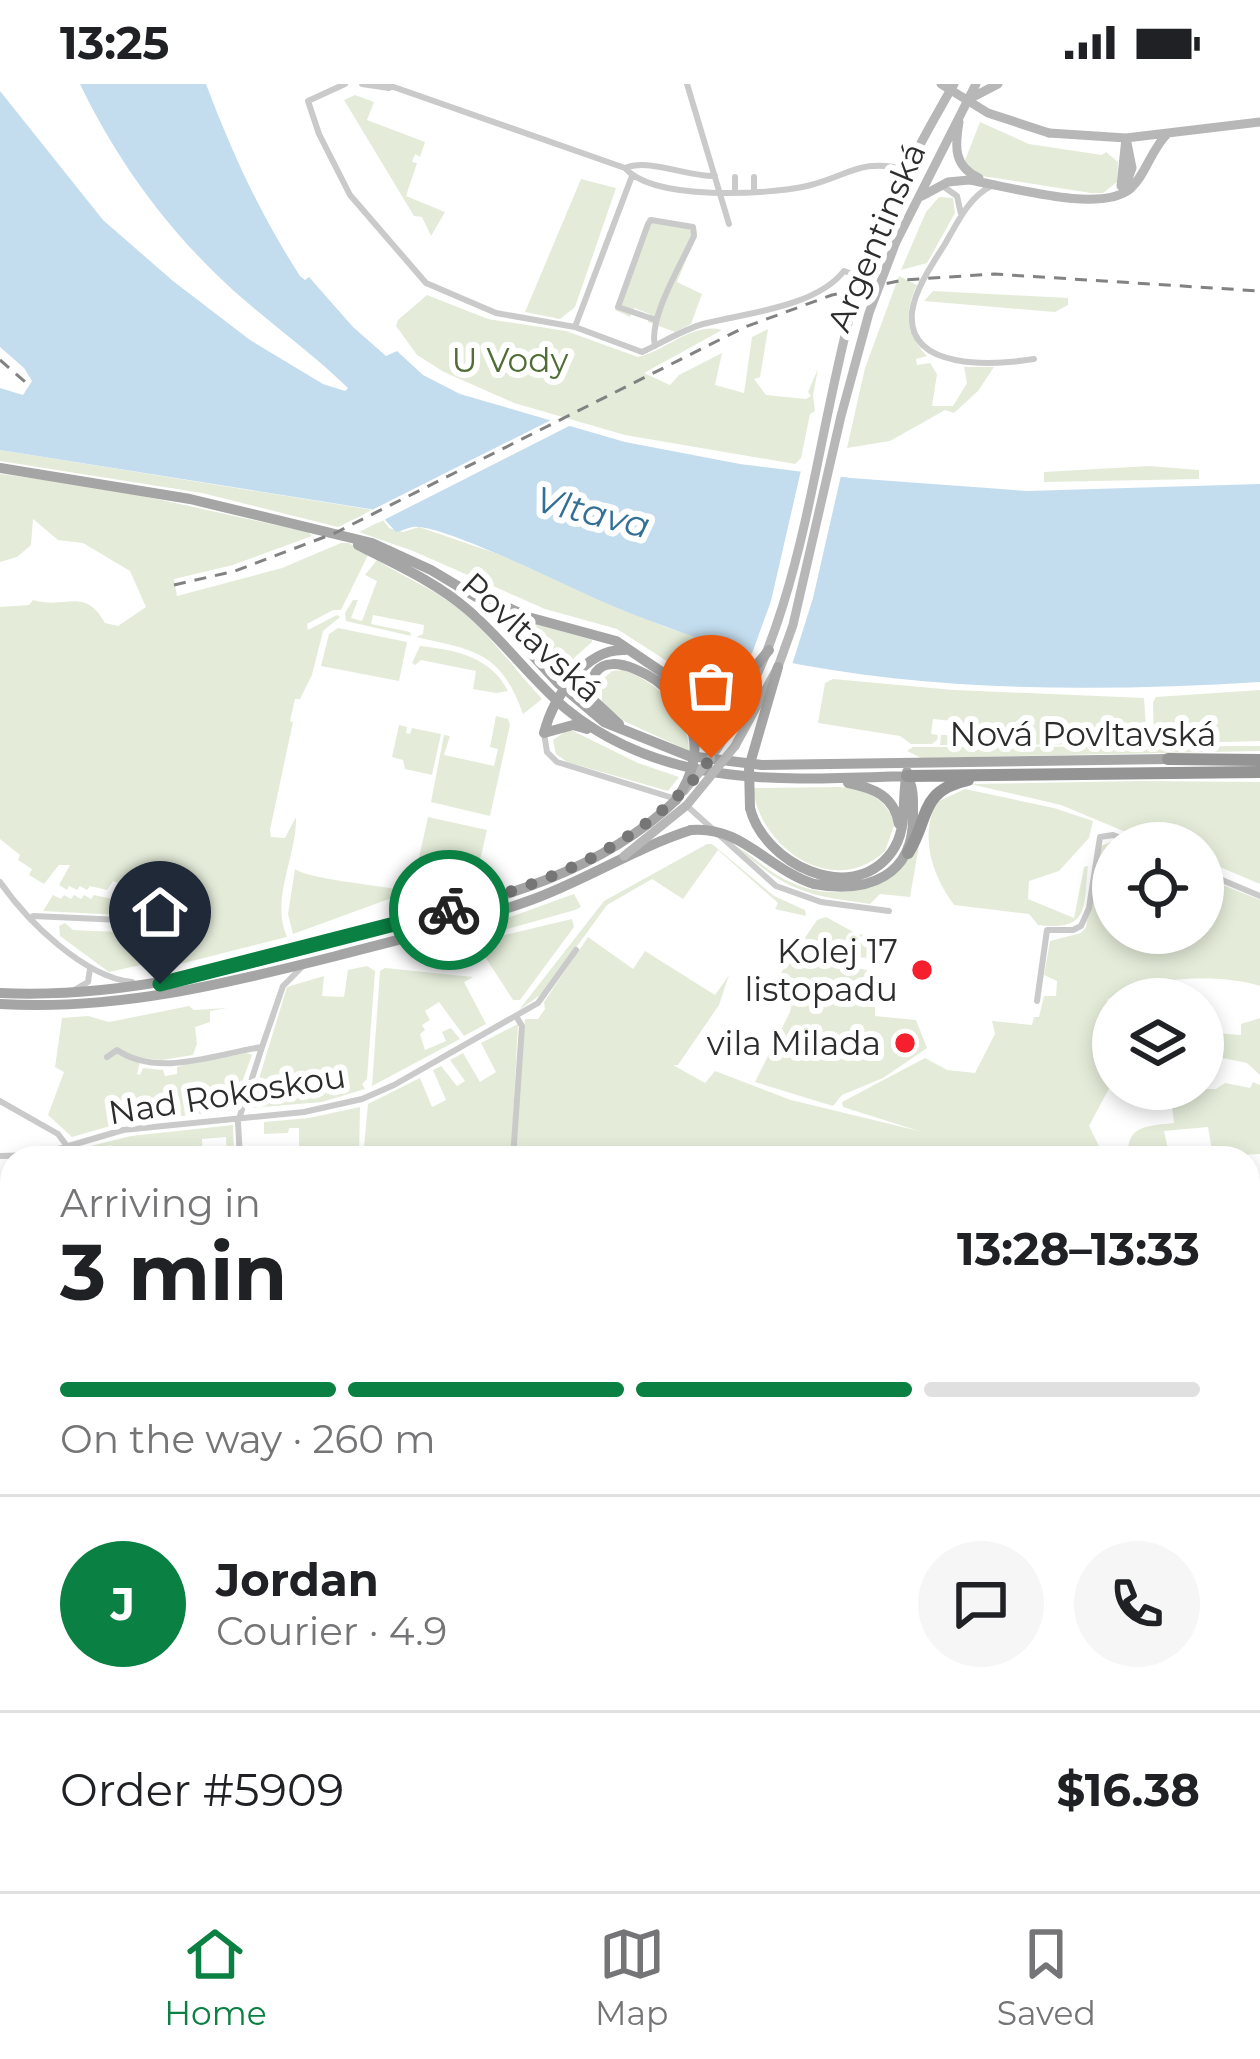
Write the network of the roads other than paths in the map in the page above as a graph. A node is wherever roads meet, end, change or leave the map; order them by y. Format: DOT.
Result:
graph roads {
  1 [pos="346,84"];
  2 [pos="362,84"];
  3 [pos="687,84"];
  4 [pos="941,84"];
  5 [pos="954,84"];
  6 [pos="976,84"];
  7 [pos="998,84"];
  8 [pos="389,86"];
  9 [pos="967,100"];
  10 [pos="960,113"];
  11 [pos="1260,122"];
  12 [pos="1168,133"];
  13 [pos="1126,138"];
  14 [pos="625,167"];
  15 [pos="907,170"];
  16 [pos="632,176"];
  17 [pos="716,176"];
  18 [pos="735,177"];
  19 [pos="754,177"];
  20 [pos="995,184"];
  21 [pos="941,185"];
  22 [pos="754,192"];
  23 [pos="721,193"];
  24 [pos="735,193"];
  25 [pos="1118,196"];
  26 [pos="914,205"];
  27 [pos="961,217"];
  28 [pos="729,224"];
  29 [pos="860,277"];
  30 [pos="656,320"];
  31 [pos="575,327"];
  32 [pos="655,346"];
  33 [pos="1034,359"];
  34 [pos="0,469"];
  35 [pos="339,535"];
  36 [pos="431,570"];
  37 [pos="770,650"];
  38 [pos="634,652"];
  39 [pos="778,667"];
  40 [pos="660,677"];
  41 [pos="564,700"];
  42 [pos="544,733"];
  43 [pos="602,734"];
  44 [pos="631,734"];
  45 [pos="1168,759"];
  46 [pos="1260,760"];
  47 [pos="907,770"];
  48 [pos="1260,772"];
  49 [pos="998,774"];
  50 [pos="821,778"];
  51 [pos="676,800"];
  52 [pos="902,848"];
  53 [pos="624,856"];
  54 [pos="815,878"];
  55 [pos="1092,881"];
  56 [pos="1224,881"];
  57 [pos="0,882"];
  58 [pos="1260,896"];
  59 [pos="889,911"];
  60 [pos="31,920"];
  61 [pos="121,920"];
  62 [pos="576,950"];
  63 [pos="314,961"];
  64 [pos="88,965"];
  65 [pos="160,984"];
  66 [pos="0,993"];
  67 [pos="53,995"];
  68 [pos="1037,1001"];
  69 [pos="0,1004"];
  70 [pos="516,1016"];
  71 [pos="262,1047"];
  72 [pos="107,1058"];
  73 [pos="0,1101"];
  74 [pos="240,1118"];
  75 [pos="66,1146"];
  76 [pos="240,1146"];
  77 [pos="514,1146"];
  1 -- 31 [label="street"];
  2 -- 8 [label="street"];
  3 -- 17 [label="street"];
  4 -- 13 [label="main road, bridge"];
  5 -- 15 [label="main road, Argentinská"];
  6 -- 9 [label="main road, Argentinská"];
  7 -- 9 [label="main road"];
  8 -- 14 [label="street"];
  9 -- 10 [label="main road, Argentinská"];
  10 -- 20 [label="main road"];
  10 -- 26 [label="main road, Argentinská"];
  11 -- 12 [label="main road"];
  12 -- 13 [label="main road"];
  12 -- 25 [label="main road"];
  13 -- 25 [label="main road"];
  14 -- 16 [label="street"];
  14 -- 17 [label="street"];
  15 -- 22 [label="street"];
  15 -- 29 [label="main road, Argentinská"];
  16 -- 23 [label="street"];
  16 -- 31 [label="street"];
  17 -- 23 [label="street"];
  18 -- 24 [label="street"];
  19 -- 22 [label="street"];
  20 -- 21 [label="main road"];
  20 -- 25 [label="main road"];
  20 -- 27 [label="street"];
  21 -- 26 [label="main road"];
  21 -- 27 [label="street"];
  22 -- 24 [label="street"];
  23 -- 24 [label="street"];
  23 -- 28 [label="street"];
  26 -- 39 [label="main road, Argentinská"];
  27 -- 33 [label="street"];
  29 -- 32 [label="street"];
  29 -- 37 [label="main road, Argentinská"];
  30 -- 30 [label="street"];
  30 -- 32 [label="street"];
  31 -- 32 [label="street"];
  34 -- 35 [label="main road, Povltavská"];
  35 -- 36 [label="main road, Povltavská"];
  35 -- 41 [label="main road, Povltavská"];
  36 -- 38 [label="main road"];
  36 -- 41 [label="main road, Povltavská"];
  37 -- 40 [label="main road"];
  37 -- 51 [label="main road, Argentinská, bridge"];
  38 -- 40 [label="main road"];
  38 -- 41 [label="main road"];
  39 -- 53 [label="main road, Argentinská, bridge"];
  39 -- 54 [label="main road, bridge"];
  40 -- 44 [label="main road"];
  40 -- 51 [label="main road, bridge"];
  41 -- 42 [label="main road"];
  41 -- 43 [label="main road, Povltavská"];
  41 -- 44 [label="main road, Povltavská"];
  42 -- 43 [label="main road"];
  42 -- 59 [label="street"];
  43 -- 50 [label="main road, Povltavská"];
  44 -- 47 [label="main road, Povltavská"];
  45 -- 46 [label="highway, Nová Povltavská"];
  45 -- 47 [label="main road, Nová Povltavská"];
  47 -- 49 [label="highway, Nová Povltavská"];
  47 -- 50 [label="main road, Povltavská"];
  47 -- 52 [label="main road"];
  48 -- 49 [label="highway, Nová Povltavská"];
  49 -- 52 [label="highway"];
  50 -- 52 [label="main road"];
  51 -- 65 [label="main road"];
  52 -- 54 [label="main road"];
  53 -- 54 [label="main road, bridge"];
  53 -- 63 [label="main road"];
  55 -- 68 [label="street"];
  56 -- 58 [label="street"];
  57 -- 60 [label="street"];
  60 -- 61 [label="street"];
  60 -- 64 [label="street"];
  62 -- 70 [label="street, Nad Rokoskou"];
  63 -- 69 [label="main road"];
  63 -- 71 [label="street"];
  64 -- 65 [label="street"];
  64 -- 67 [label="street"];
  65 -- 67 [label="main road"];
  66 -- 67 [label="main road"];
  70 -- 74 [label="street, Nad Rokoskou"];
  70 -- 77 [label="street"];
  71 -- 72 [label="street"];
  71 -- 74 [label="street"];
  73 -- 75 [label="street"];
  74 -- 75 [label="street, Nad Rokoskou"];
  74 -- 76 [label="street"];
}
